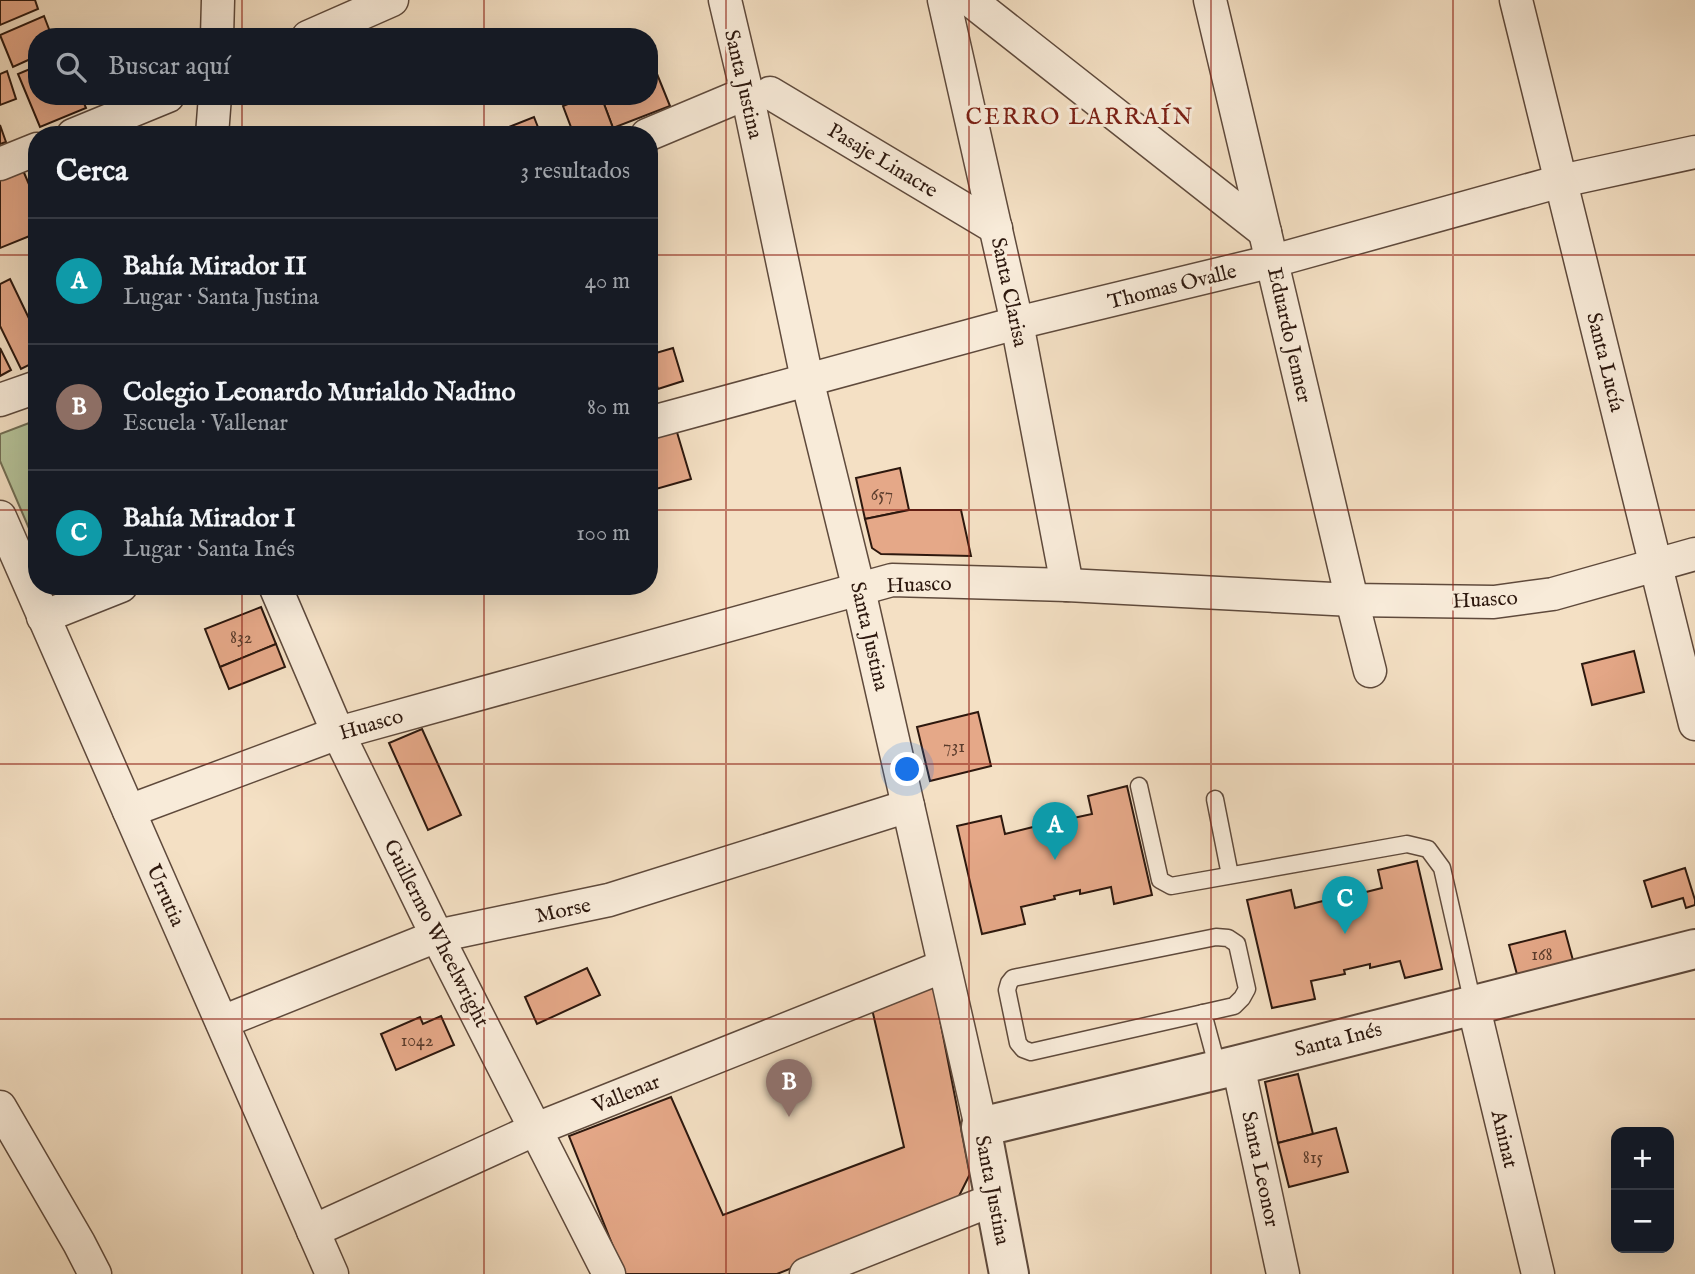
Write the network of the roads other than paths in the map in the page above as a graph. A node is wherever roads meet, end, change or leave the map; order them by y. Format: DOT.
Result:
graph roads {
  1 [pos="218,0"];
  2 [pos="391,0"];
  3 [pos="725,0"];
  4 [pos="944,0"];
  5 [pos="970,0"];
  6 [pos="1210,0"];
  7 [pos="1516,0"];
  8 [pos="217,28"];
  9 [pos="328,28"];
  10 [pos="758,93"];
  11 [pos="152,105"];
  12 [pos="214,105"];
  13 [pos="114,126"];
  14 [pos="213,126"];
  15 [pos="658,131"];
  16 [pos="1695,152"];
  17 [pos="28,153"];
  18 [pos="0,164"];
  19 [pos="1561,181"];
  20 [pos="996,228"];
  21 [pos="1269,246"];
  22 [pos="1017,323"];
  23 [pos="807,379"];
  24 [pos="28,390"];
  25 [pos="0,400"];
  26 [pos="658,420"];
  27 [pos="0,517"];
  28 [pos="1695,554"];
  29 [pos="1656,564"];
  30 [pos="28,582"];
  31 [pos="1068,585"];
  32 [pos="859,590"];
  33 [pos="34,595"];
  34 [pos="98,595"];
  35 [pos="279,595"];
  36 [pos="1352,600"];
  37 [pos="43,617"];
  38 [pos="1370,671"];
  39 [pos="1695,724"];
  40 [pos="338,733"];
  41 [pos="1139,786"];
  42 [pos="1215,799"];
  43 [pos="908,806"];
  44 [pos="129,811"];
  45 [pos="1230,875"];
  46 [pos="437,936"];
  47 [pos="1695,948"];
  48 [pos="944,966"];
  49 [pos="1473,1004"];
  50 [pos="1203,1013"];
  51 [pos="222,1022"];
  52 [pos="1228,1067"];
  53 [pos="0,1107"];
  54 [pos="981,1126"];
  55 [pos="536,1129"];
  56 [pos="995,1199"];
  57 [pos="313,1231"];
  58 [pos="95,1274"];
  59 [pos="332,1274"];
  60 [pos="610,1274"];
  61 [pos="806,1274"];
  62 [pos="1009,1274"];
  63 [pos="1283,1274"];
  64 [pos="1538,1274"];
  1 -- 8 [label="street"];
  2 -- 9 [label="street"];
  3 -- 10 [label="street, Santa Justina"];
  4 -- 20 [label="street, Santa Clarisa"];
  5 -- 21 [label="street"];
  6 -- 21 [label="street, Eduardo Jenner"];
  7 -- 19 [label="street, Santa Lucía"];
  10 -- 15 [label="street"];
  10 -- 20 [label="street, Pasaje Linacre"];
  10 -- 23 [label="street, Santa Justina"];
  11 -- 13 [label="street"];
  12 -- 14 [label="street"];
  16 -- 19 [label="street, Thomas Ovalle"];
  17 -- 18 [label="street"];
  19 -- 21 [label="street, Thomas Ovalle"];
  19 -- 29 [label="street, Santa Lucía"];
  20 -- 22 [label="street, Santa Clarisa"];
  21 -- 22 [label="street, Thomas Ovalle"];
  21 -- 36 [label="street, Eduardo Jenner"];
  22 -- 23 [label="street, Thomas Ovalle"];
  22 -- 31 [label="street, Santa Clarisa"];
  23 -- 26 [label="street, Thomas Ovalle"];
  23 -- 32 [label="street, Santa Justina"];
  24 -- 25 [label="street"];
  27 -- 30 [label="street, Urrutia"];
  28 -- 29 [label="street, Huasco"];
  29 -- 36 [label="street, Huasco"];
  29 -- 39 [label="street, Santa Lucía"];
  31 -- 32 [label="street, Huasco"];
  31 -- 36 [label="street, Huasco"];
  32 -- 40 [label="street, Huasco"];
  32 -- 43 [label="street, Santa Justina"];
  33 -- 37 [label="street, Urrutia"];
  34 -- 37 [label="street"];
  35 -- 40 [label="street, Guillermo Wheelwright"];
  36 -- 38 [label="street, Eduardo Jenner"];
  37 -- 44 [label="street, Urrutia"];
  40 -- 44 [label="street, Huasco"];
  40 -- 46 [label="street, Guillermo Wheelwright"];
  41 -- 45 [label="lane"];
  42 -- 45 [label="lane"];
  43 -- 46 [label="street, Morse"];
  43 -- 48 [label="street, Santa Justina"];
  44 -- 51 [label="street, Urrutia"];
  45 -- 49 [label="lane"];
  46 -- 51 [label="street, Morse"];
  46 -- 55 [label="street, Guillermo Wheelwright"];
  47 -- 49 [label="street, Santa Inés"];
  48 -- 54 [label="street, Santa Justina"];
  48 -- 55 [label="street, Vallenar"];
  49 -- 52 [label="street, Santa Inés"];
  49 -- 64 [label="street, Aninat"];
  50 -- 50 [label="lane"];
  50 -- 52 [label="lane"];
  51 -- 57 [label="street, Urrutia"];
  52 -- 54 [label="street, Santa Inés"];
  52 -- 63 [label="street, Santa Leonor"];
  53 -- 58 [label="street"];
  54 -- 56 [label="street, Santa Justina"];
  55 -- 57 [label="street, Vallenar"];
  55 -- 60 [label="street, Guillermo Wheelwright"];
  56 -- 61 [label="street"];
  56 -- 62 [label="street, Santa Justina"];
  57 -- 59 [label="street, Urrutia"];
}
